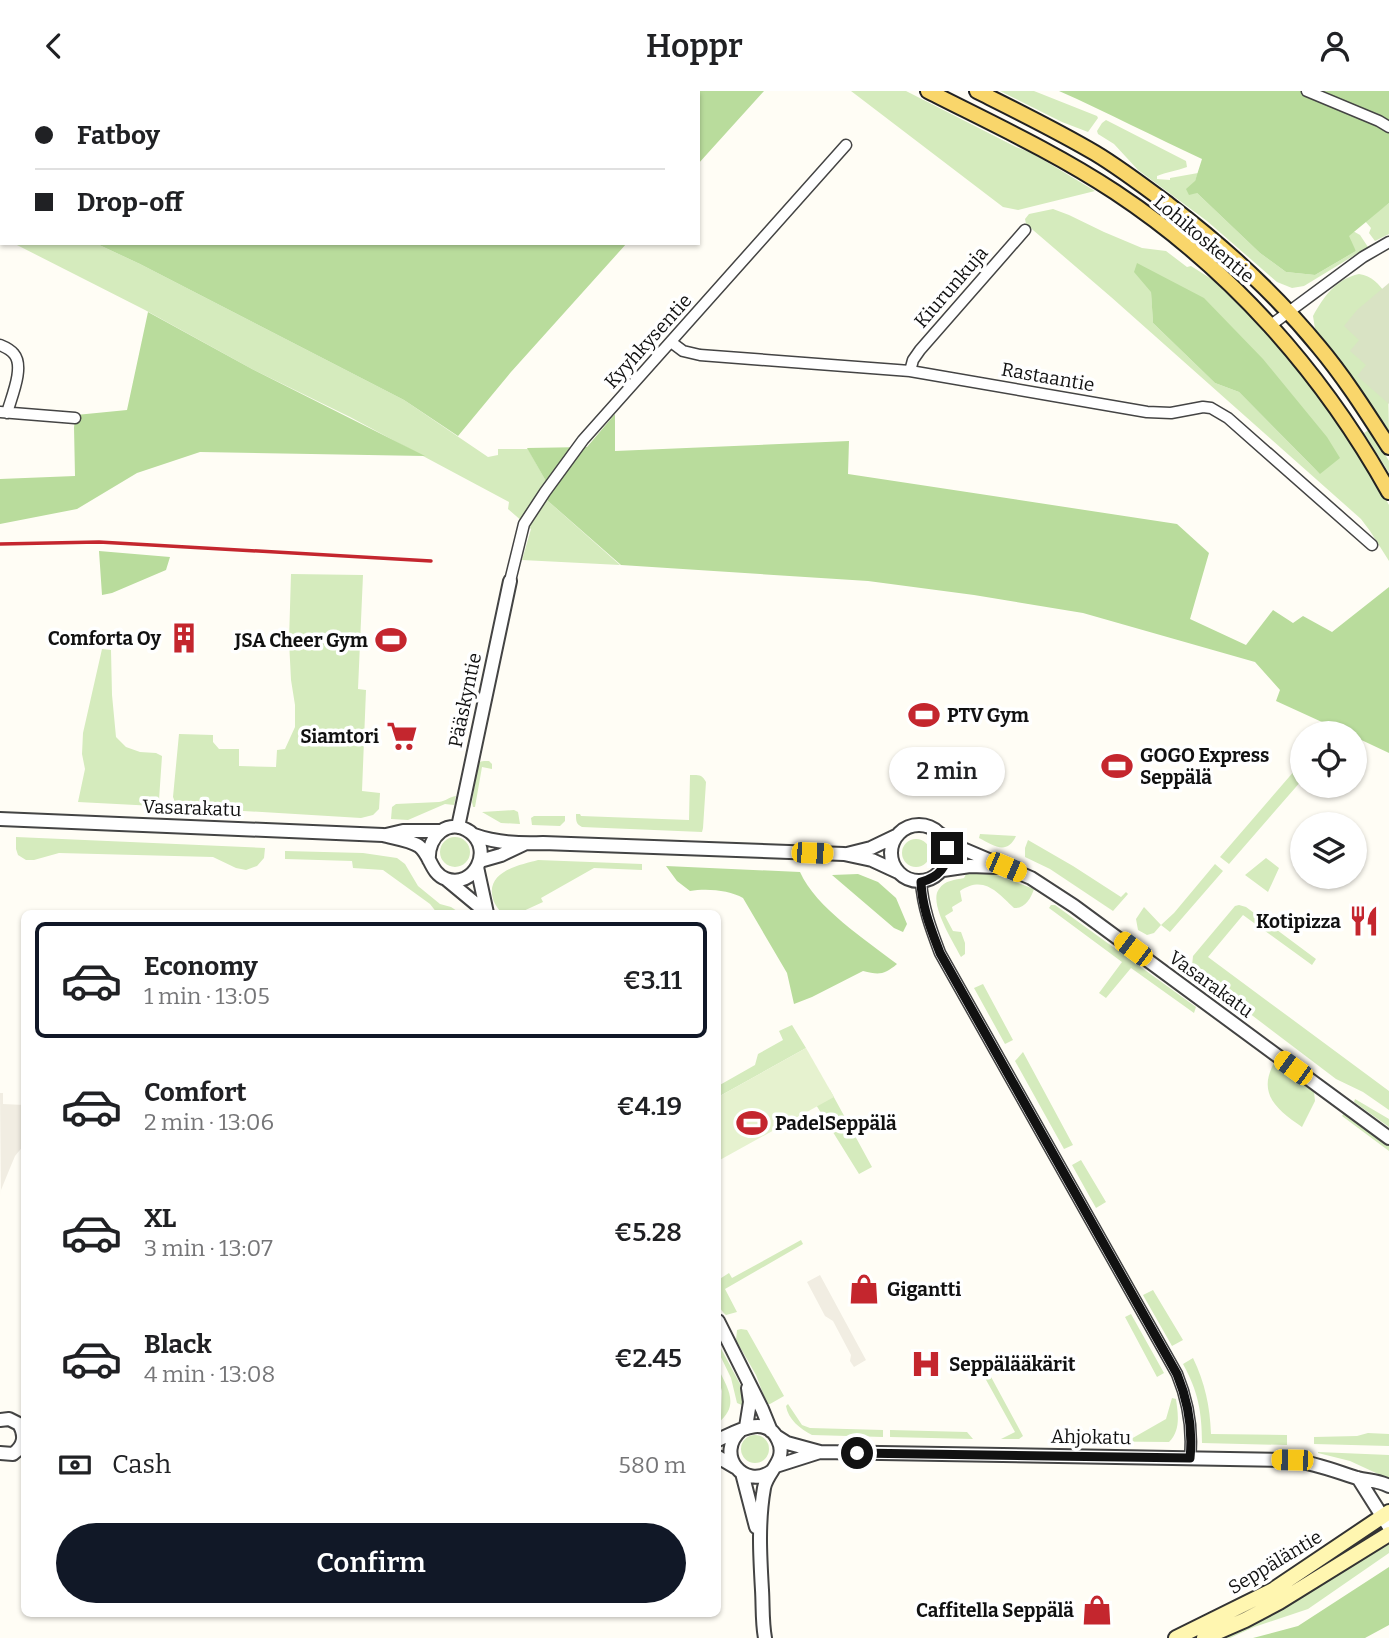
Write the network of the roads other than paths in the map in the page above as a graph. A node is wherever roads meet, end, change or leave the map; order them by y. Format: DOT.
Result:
graph roads {
  1 [pos="928,91"];
  2 [pos="977,91"];
  3 [pos="1307,91"];
  4 [pos="1389,127"];
  5 [pos="846,145"];
  6 [pos="1024,230"];
  7 [pos="1389,242"];
  8 [pos="1288,311"];
  9 [pos="1271,325"];
  10 [pos="671,342"];
  11 [pos="0,345"];
  12 [pos="910,370"];
  13 [pos="4,413"];
  14 [pos="75,418"];
  15 [pos="1389,447"];
  16 [pos="1389,492"];
  17 [pos="1372,545"];
  18 [pos="510,581"];
  19 [pos="0,819"];
  20 [pos="458,827"];
  21 [pos="441,831"];
  22 [pos="940,834"];
  23 [pos="383,835"];
  24 [pos="474,835"];
  25 [pos="896,837"];
  26 [pos="524,843"];
  27 [pos="844,855"];
  28 [pos="429,860"];
  29 [pos="479,864"];
  30 [pos="1006,867"];
  31 [pos="943,870"];
  32 [pos="898,872"];
  33 [pos="446,879"];
  34 [pos="921,882"];
  35 [pos="483,910"];
  36 [pos="487,910"];
  37 [pos="1389,1138"];
  38 [pos="721,1327"];
  39 [pos="748,1381"];
  40 [pos="0,1420"];
  41 [pos="21,1429"];
  42 [pos="744,1429"];
  43 [pos="773,1433"];
  44 [pos="721,1439"];
  45 [pos="21,1446"];
  46 [pos="820,1452"];
  47 [pos="0,1453"];
  48 [pos="1190,1458"];
  49 [pos="721,1459"];
  50 [pos="775,1468"];
  51 [pos="739,1470"];
  52 [pos="1358,1478"];
  53 [pos="1389,1486"];
  54 [pos="1387,1519"];
  55 [pos="1389,1534"];
  56 [pos="760,1542"];
  57 [pos="764,1636"];
  58 [pos="1177,1638"];
  59 [pos="1204,1638"];
  1 -- 9 [label="main road, Lohikoskentie"];
  2 -- 8 [label="main road, Lohikoskentie"];
  3 -- 4 [label="street"];
  5 -- 10 [label="street, Kyyhkysentie"];
  6 -- 12 [label="street, Kiurunkuja"];
  7 -- 8 [label="street"];
  8 -- 9 [label="street"];
  8 -- 15 [label="main road, Lohikoskentie"];
  9 -- 16 [label="main road, Lohikoskentie"];
  10 -- 12 [label="street, Rastaantie"];
  10 -- 18 [label="street, Kyyhkysentie"];
  11 -- 13 [label="street"];
  12 -- 17 [label="street, Rastaantie"];
  13 -- 14 [label="street"];
  18 -- 20 [label="street, Pääskyntie"];
  19 -- 23 [label="street, Vasarakatu"];
  20 -- 21 [label="street"];
  20 -- 24 [label="street"];
  21 -- 23 [label="street, Vasarakatu"];
  21 -- 28 [label="street"];
  22 -- 25 [label="street"];
  22 -- 30 [label="street, Vasarakatu"];
  22 -- 31 [label="street"];
  23 -- 28 [label="street, Vasarakatu"];
  24 -- 26 [label="street"];
  24 -- 29 [label="street"];
  25 -- 27 [label="street"];
  25 -- 32 [label="street"];
  26 -- 27 [label="street"];
  26 -- 29 [label="street"];
  27 -- 32 [label="street"];
  28 -- 33 [label="street"];
  29 -- 33 [label="street"];
  29 -- 36 [label="street"];
  30 -- 31 [label="street, Vasarakatu"];
  30 -- 37 [label="street, Vasarakatu"];
  31 -- 34 [label="street"];
  32 -- 34 [label="street"];
  33 -- 35 [label="street"];
  34 -- 48 [label="street"];
  38 -- 39 [label="street"];
  39 -- 42 [label="street"];
  39 -- 43 [label="street"];
  40 -- 41 [label="street"];
  42 -- 43 [label="street"];
  42 -- 44 [label="street"];
  42 -- 51 [label="street"];
  43 -- 46 [label="street, Ahjokatu"];
  43 -- 50 [label="street"];
  45 -- 47 [label="street"];
  46 -- 48 [label="street, Ahjokatu"];
  46 -- 50 [label="street, Ahjokatu"];
  48 -- 52 [label="street, Ahjokatu"];
  49 -- 51 [label="street"];
  50 -- 51 [label="street"];
  50 -- 56 [label="street"];
  51 -- 56 [label="street"];
  52 -- 53 [label="street, Ahjokatu"];
  52 -- 54 [label="street"];
  54 -- 58 [label="main road, Seppäläntie"];
  55 -- 59 [label="main road, Seppäläntie"];
  56 -- 57 [label="street"];
}
